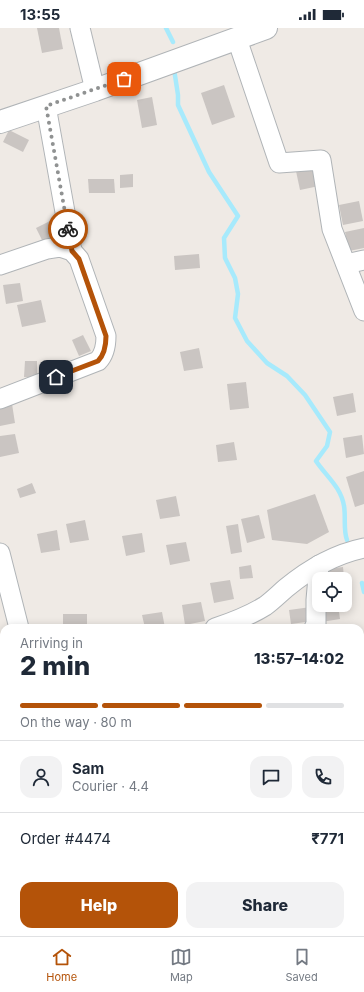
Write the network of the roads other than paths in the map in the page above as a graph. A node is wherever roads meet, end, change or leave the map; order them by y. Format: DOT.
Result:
graph roads {
  1 [pos="80,28"];
  2 [pos="266,28"];
  3 [pos="237,39"];
  4 [pos="95,90"];
  5 [pos="46,106"];
  6 [pos="0,122"];
  7 [pos="72,251"];
  8 [pos="355,262"];
  9 [pos="0,265"];
  10 [pos="364,312"];
  11 [pos="0,399"];
  12 [pos="364,548"];
  13 [pos="0,553"];
  14 [pos="319,565"];
  15 [pos="18,624"];
  16 [pos="227,624"];
  17 [pos="316,624"];
  1 -- 4 [label="street"];
  2 -- 3 [label="street"];
  3 -- 4 [label="street"];
  3 -- 8 [label="street"];
  4 -- 5 [label="street"];
  5 -- 6 [label="street"];
  5 -- 7 [label="street"];
  7 -- 9 [label="street"];
  7 -- 11 [label="street"];
  8 -- 10 [label="street"];
  12 -- 14 [label="street"];
  13 -- 15 [label="street"];
  14 -- 16 [label="street"];
  14 -- 17 [label="street"];
}
